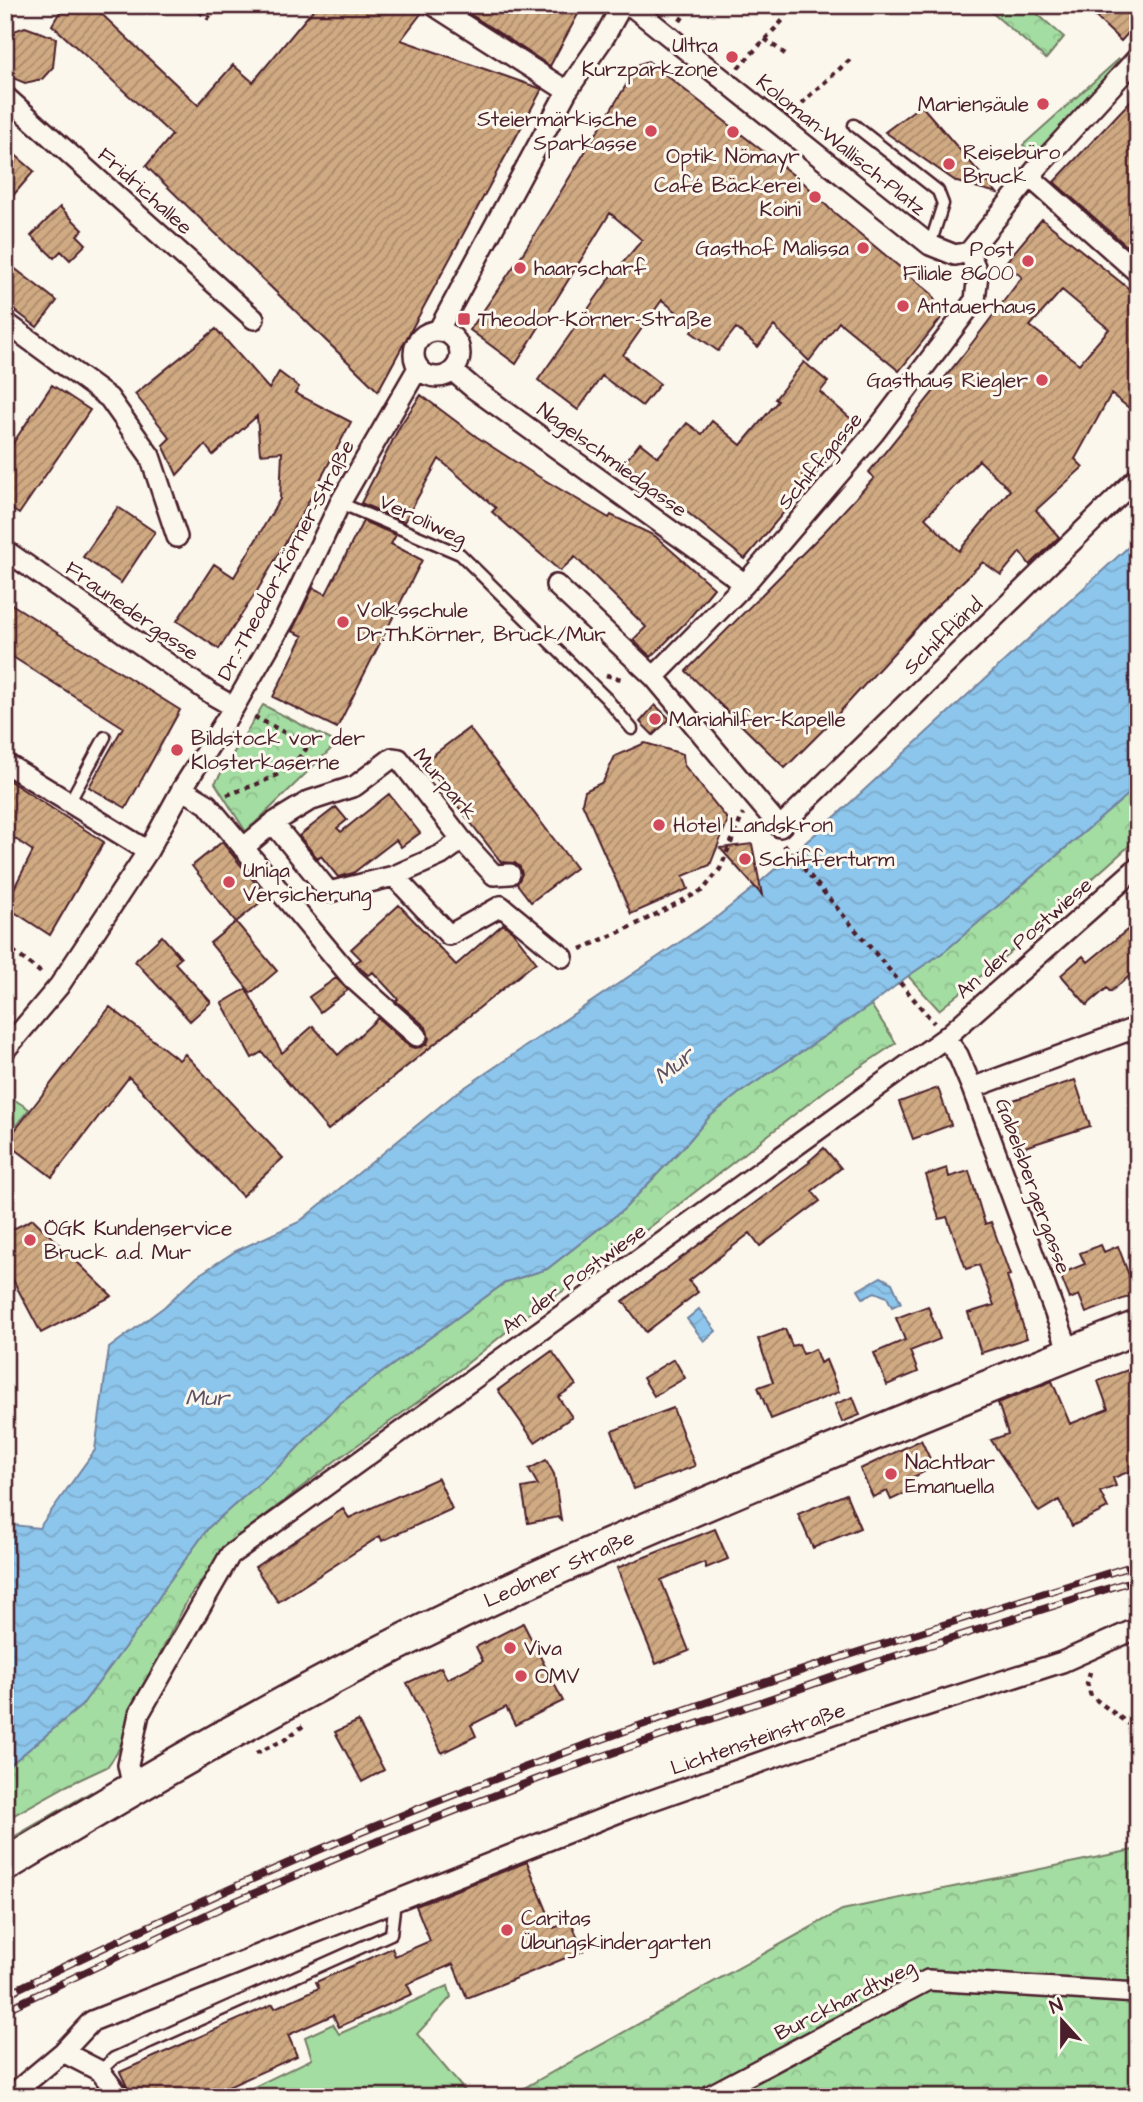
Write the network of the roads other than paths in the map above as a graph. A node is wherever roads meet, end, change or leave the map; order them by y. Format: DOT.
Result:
graph roads {
  1 [pos="433,5"];
  2 [pos="622,5"];
  3 [pos="630,5"];
  4 [pos="1134,62"];
  5 [pos="568,91"];
  6 [pos="5,96"];
  7 [pos="854,125"];
  8 [pos="1035,180"];
  9 [pos="930,245"];
  10 [pos="969,252"];
  11 [pos="1138,273"];
  12 [pos="254,319"];
  13 [pos="5,322"];
  14 [pos="439,331"];
  15 [pos="418,368"];
  16 [pos="453,371"];
  17 [pos="1138,477"];
  18 [pos="340,503"];
  19 [pos="177,537"];
  20 [pos="5,550"];
  21 [pos="746,584"];
  22 [pos="556,585"];
  23 [pos="654,677"];
  24 [pos="234,707"];
  25 [pos="632,729"];
  26 [pos="105,737"];
  27 [pos="5,763"];
  28 [pos="183,789"];
  29 [pos="69,803"];
  30 [pos="273,823"];
  31 [pos="461,840"];
  32 [pos="243,848"];
  33 [pos="148,851"];
  34 [pos="1138,867"];
  35 [pos="510,873"];
  36 [pos="394,876"];
  37 [pos="564,957"];
  38 [pos="1138,1027"];
  39 [pos="417,1036"];
  40 [pos="945,1038"];
  41 [pos="5,1050"];
  42 [pos="972,1088"];
  43 [pos="1138,1327"];
  44 [pos="1070,1353"];
  45 [pos="1138,1628"];
  46 [pos="133,1788"];
  47 [pos="5,1864"];
  48 [pos="395,1900"];
  49 [pos="1138,1993"];
  50 [pos="62,2052"];
  51 [pos="100,2071"];
  52 [pos="9,2097"];
  53 [pos="120,2097"];
  54 [pos="707,2097"];
  1 -- 5 [label="street"];
  2 -- 5 [label="street"];
  3 -- 9 [label="street, Koloman-Wallisch-Platz"];
  4 -- 8 [label="street"];
  5 -- 14 [label="street"];
  6 -- 12 [label="street, Fridrichallee"];
  7 -- 9 [label="lane"];
  8 -- 10 [label="street"];
  8 -- 11 [label="street"];
  9 -- 10 [label="street, Koloman-Wallisch-Platz"];
  10 -- 21 [label="street, Schiffgasse"];
  13 -- 19 [label="street"];
  14 -- 15 [label="street"];
  14 -- 16 [label="street"];
  15 -- 16 [label="street"];
  15 -- 18 [label="street, Dr.-Theodor-Körner-Straße"];
  16 -- 21 [label="street, Nagelschmiedgasse"];
  17 -- 23 [label="street, Schiffländ"];
  18 -- 24 [label="street, Dr.-Theodor-Körner-Straße"];
  18 -- 25 [label="lane, Veroliweg"];
  20 -- 24 [label="street, Fraunedergasse"];
  21 -- 23 [label="street, Schiffgasse"];
  22 -- 23 [label="street"];
  24 -- 28 [label="street, Dr.-Theodor-Körner-Straße"];
  26 -- 29 [label="lane"];
  27 -- 29 [label="street"];
  28 -- 32 [label="street"];
  28 -- 33 [label="street, Dr.-Theodor-Körner-Straße"];
  29 -- 33 [label="street"];
  30 -- 31 [label="street, Murpark"];
  30 -- 32 [label="street"];
  30 -- 36 [label="street, Murpark"];
  31 -- 35 [label="street, Murpark"];
  31 -- 36 [label="street, Murpark"];
  32 -- 39 [label="street"];
  33 -- 41 [label="street, Dr.-Theodor-Körner-Straße"];
  34 -- 40 [label="street, An der Postwiese"];
  36 -- 37 [label="street"];
  38 -- 42 [label="street"];
  40 -- 42 [label="street, Gabelsbergergasse"];
  40 -- 46 [label="street, An der Postwiese"];
  42 -- 44 [label="street, Gabelsbergergasse"];
  43 -- 44 [label="main road, Leobner Straße"];
  44 -- 46 [label="main road, Leobner Straße"];
  45 -- 48 [label="street, Lichtensteinstraße"];
  46 -- 47 [label="main road, Leobner Straße"];
  48 -- 50 [label="street, Lichtensteinstraße"];
  48 -- 51 [label="lane"];
  49 -- 54 [label="street, Burckhardtweg"];
  50 -- 51 [label="street"];
  50 -- 52 [label="street"];
  51 -- 53 [label="street"];
}
